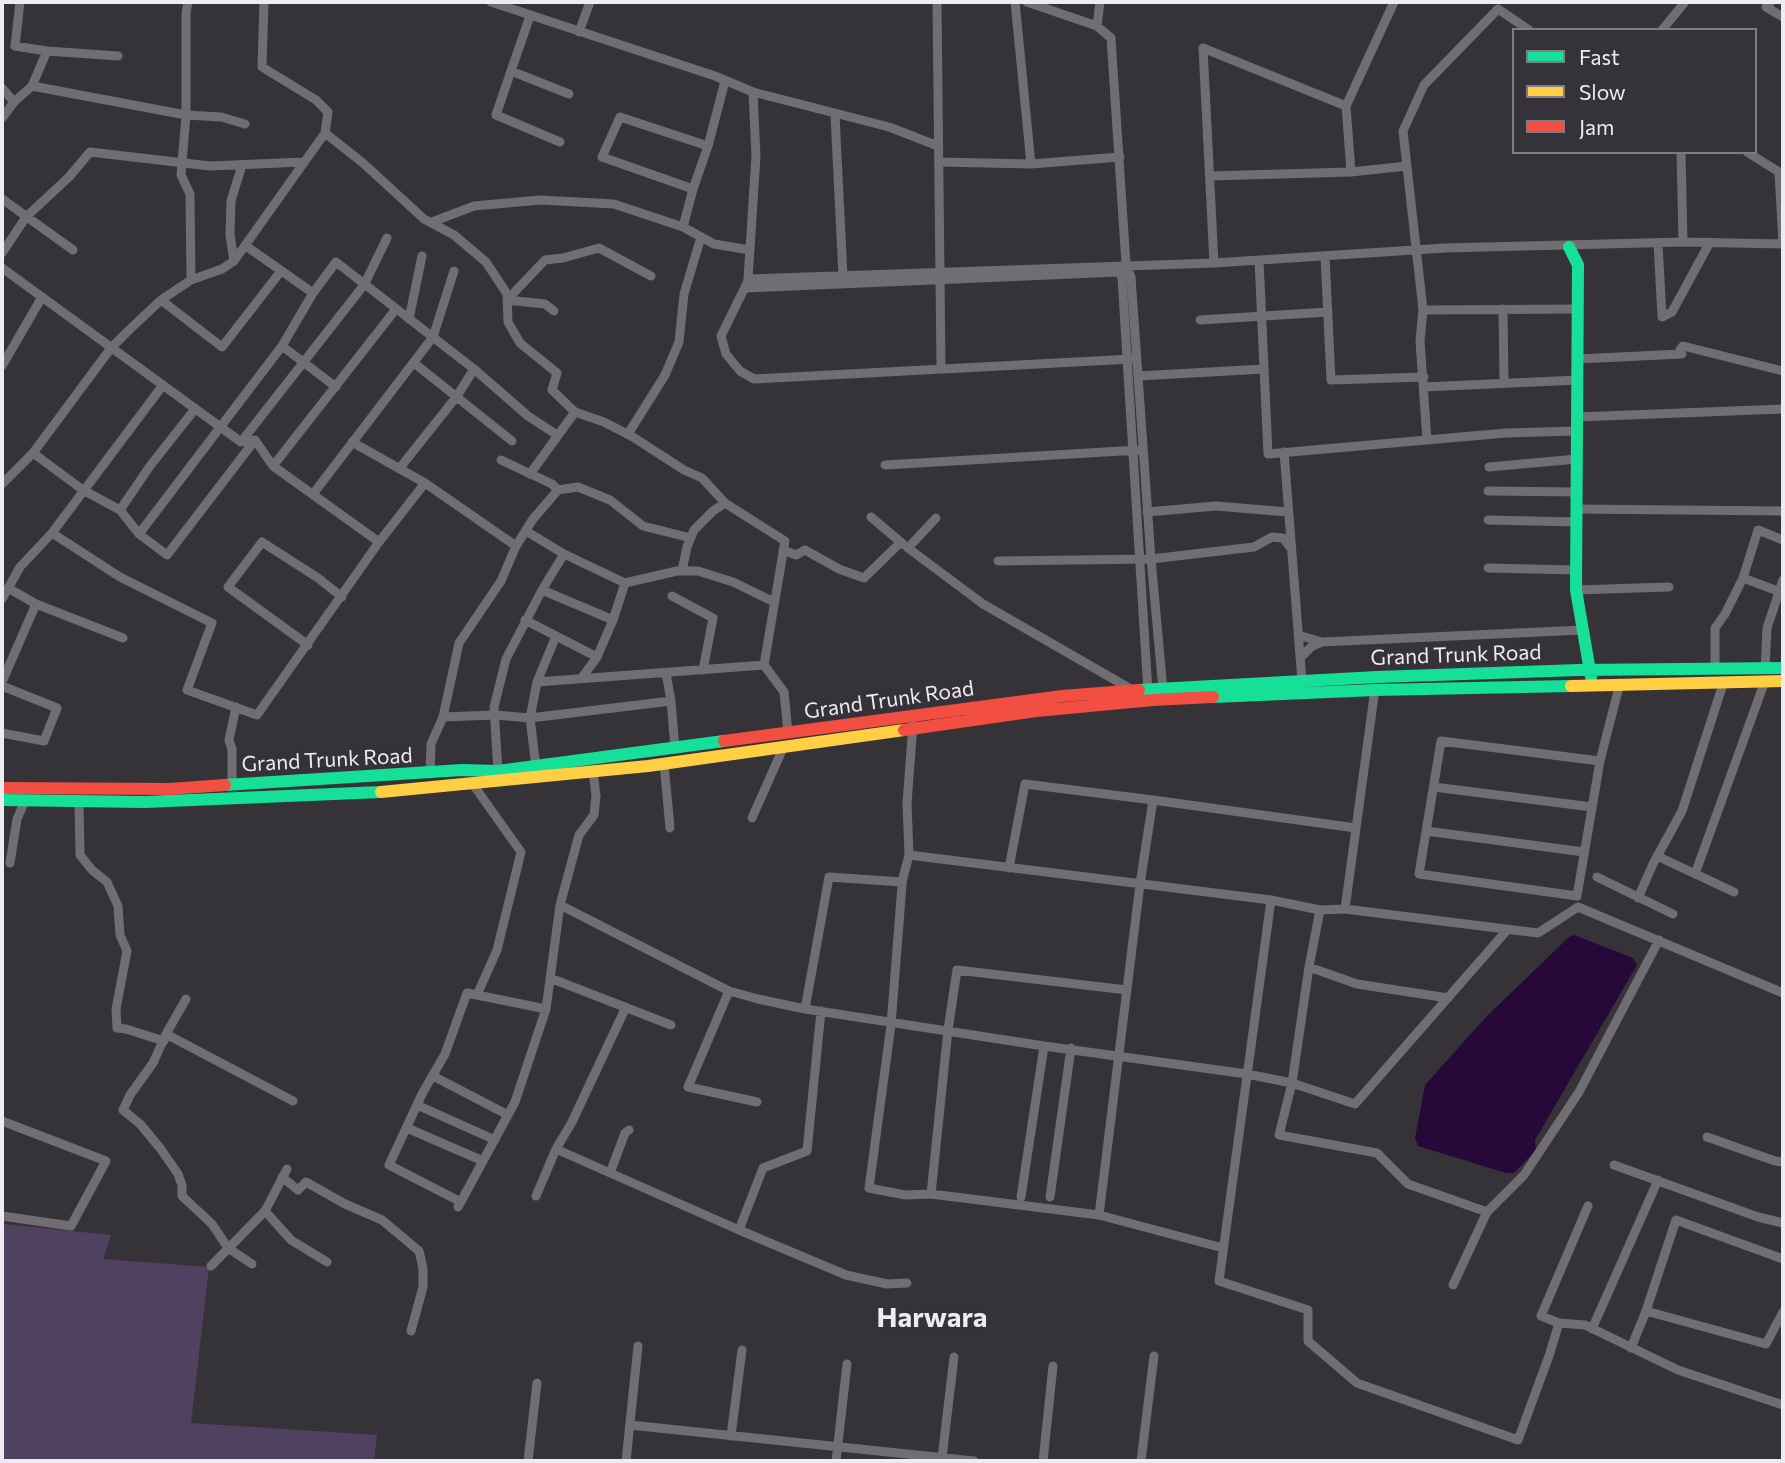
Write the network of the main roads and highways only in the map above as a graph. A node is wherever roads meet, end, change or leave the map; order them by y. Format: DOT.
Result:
graph roads {
  1 [pos="1569,247"];
  2 [pos="1782,665"];
  3 [pos="1590,670"];
  4 [pos="1765,675"];
  5 [pos="1783,681"];
  6 [pos="1376,683"];
  7 [pos="1592,684"];
  8 [pos="1148,695"];
  9 [pos="1163,695"];
  10 [pos="913,722"];
  11 [pos="2,788"];
  12 [pos="2,800"];
  1 -- 3 [label="main road"];
  2 -- 4 [label="main road, Grand Trunk Road"];
  3 -- 4 [label="main road, Grand Trunk Road"];
  3 -- 6 [label="main road, Grand Trunk Road"];
  3 -- 7 [label="main road"];
  4 -- 5 [label="main road, Grand Trunk Road"];
  4 -- 7 [label="main road, Grand Trunk Road"];
  6 -- 7 [label="main road, Grand Trunk Road"];
  6 -- 9 [label="main road, Grand Trunk Road"];
  6 -- 9 [label="main road, Grand Trunk Road"];
  8 -- 9 [label="main road, Grand Trunk Road"];
  8 -- 10 [label="main road, Grand Trunk Road"];
  8 -- 10 [label="main road, Grand Trunk Road"];
  10 -- 11 [label="main road, Grand Trunk Road"];
  10 -- 12 [label="main road, Grand Trunk Road"];
}
